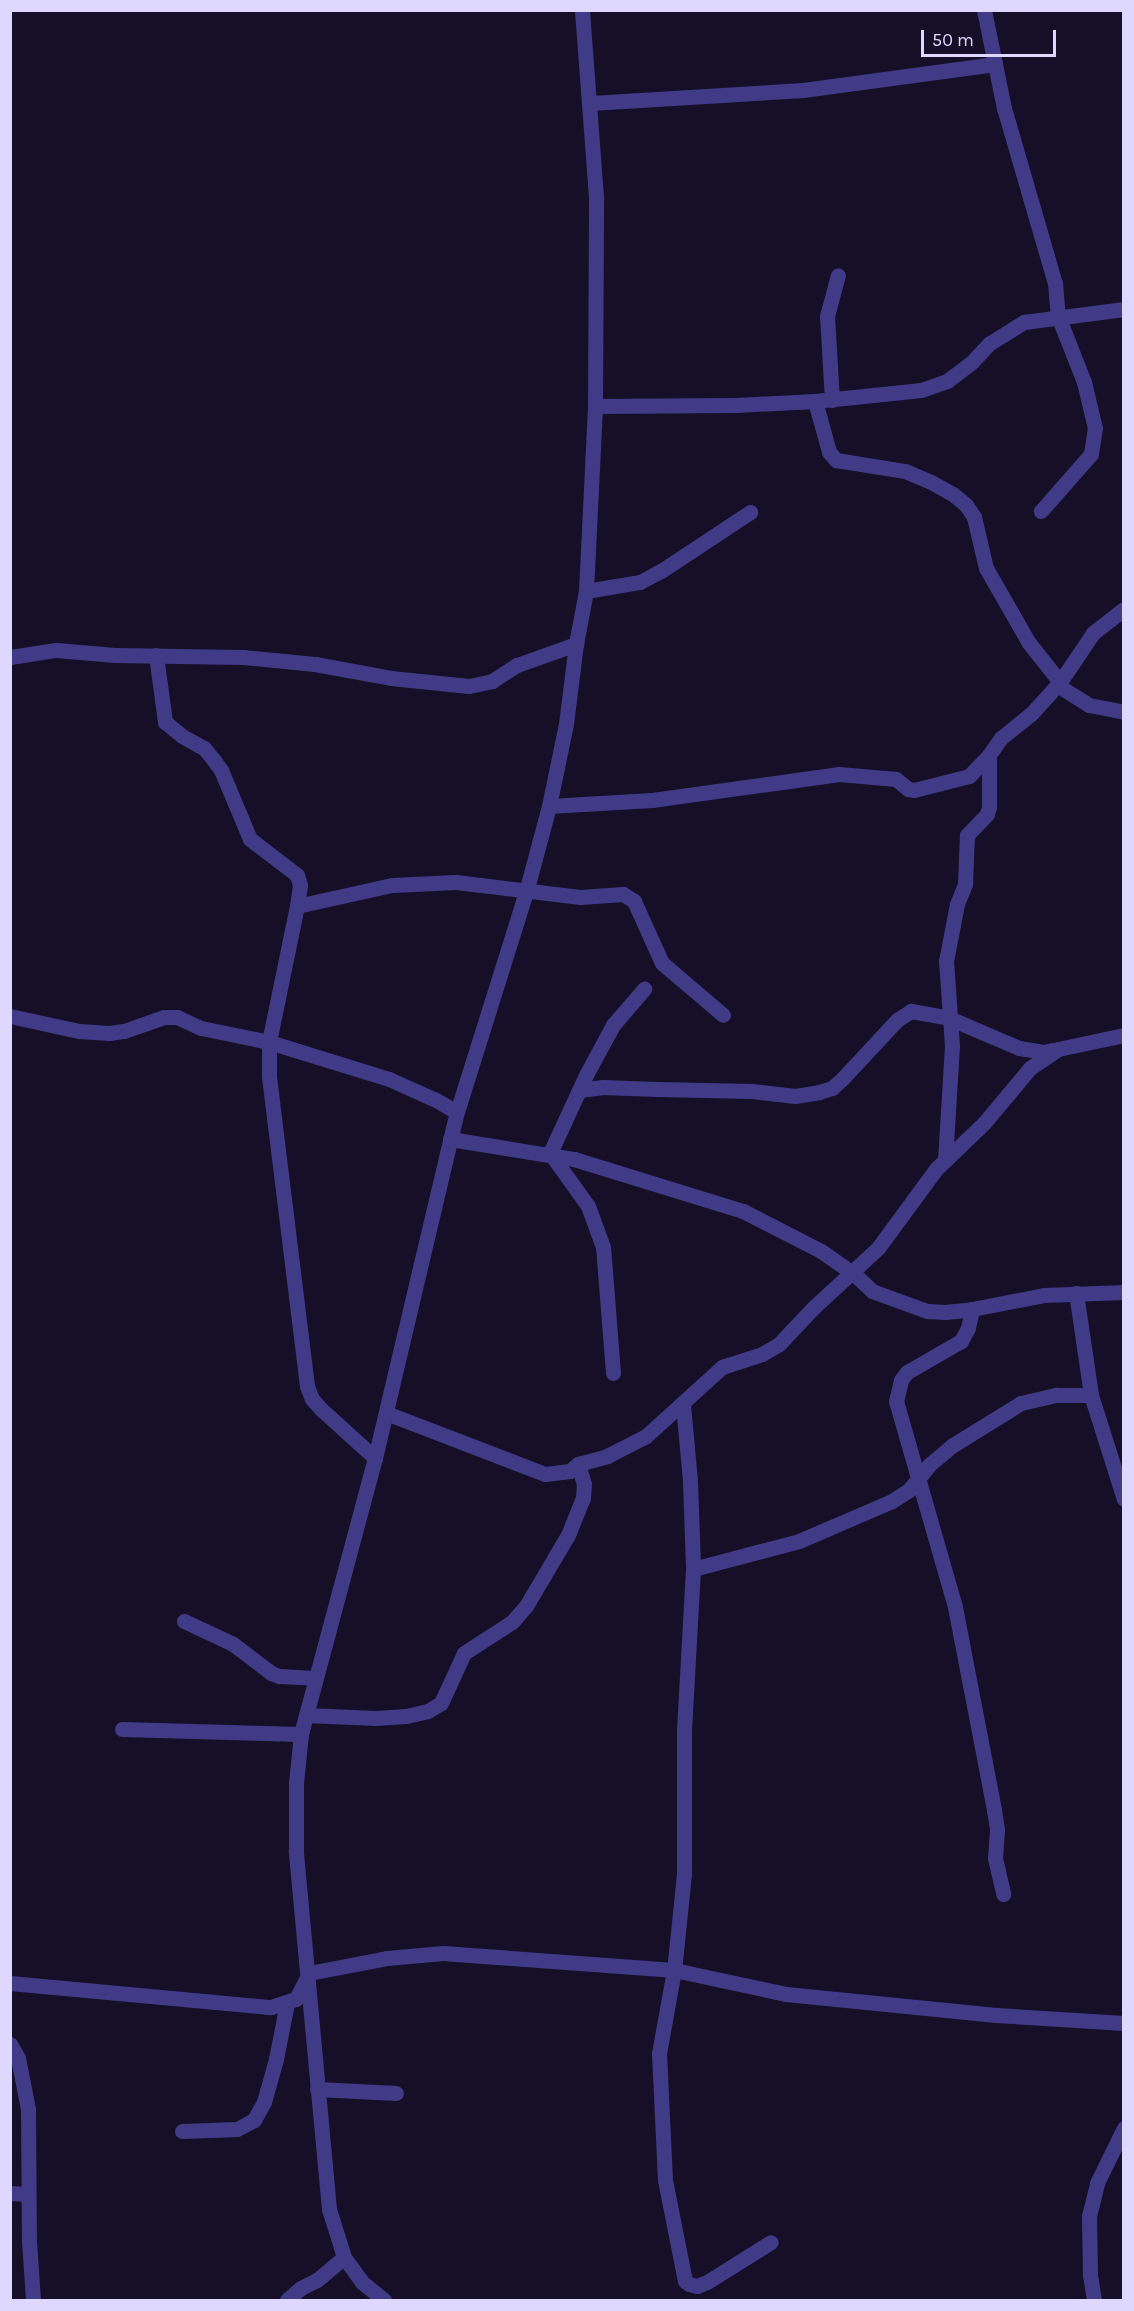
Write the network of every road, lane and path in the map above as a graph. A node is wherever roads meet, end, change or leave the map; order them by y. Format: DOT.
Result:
graph roads {
  1 [pos="582,10"];
  2 [pos="984,10"];
  3 [pos="994,64"];
  4 [pos="591,103"];
  5 [pos="838,275"];
  6 [pos="1124,309"];
  7 [pos="1058,316"];
  8 [pos="832,400"];
  9 [pos="815,401"];
  10 [pos="595,406"];
  11 [pos="1041,511"];
  12 [pos="750,512"];
  13 [pos="586,591"];
  14 [pos="1124,609"];
  15 [pos="576,644"];
  16 [pos="156,655"];
  17 [pos="10,657"];
  18 [pos="1058,683"];
  19 [pos="1124,712"];
  20 [pos="989,755"];
  21 [pos="549,806"];
  22 [pos="526,892"];
  23 [pos="297,906"];
  24 [pos="644,989"];
  25 [pos="723,1015"];
  26 [pos="10,1016"];
  27 [pos="949,1018"];
  28 [pos="1124,1035"];
  29 [pos="269,1042"];
  30 [pos="1058,1049"];
  31 [pos="579,1090"];
  32 [pos="457,1112"];
  33 [pos="450,1139"];
  34 [pos="550,1153"];
  35 [pos="945,1160"];
  36 [pos="852,1273"];
  37 [pos="1124,1292"];
  38 [pos="1076,1293"];
  39 [pos="972,1309"];
  40 [pos="613,1373"];
  41 [pos="1091,1395"];
  42 [pos="683,1405"];
  43 [pos="386,1413"];
  44 [pos="375,1458"];
  45 [pos="578,1464"];
  46 [pos="918,1477"];
  47 [pos="1124,1499"];
  48 [pos="693,1569"];
  49 [pos="184,1621"];
  50 [pos="315,1677"];
  51 [pos="306,1715"];
  52 [pos="122,1729"];
  53 [pos="301,1734"];
  54 [pos="1004,1894"];
  55 [pos="674,1970"];
  56 [pos="309,1973"];
  57 [pos="10,1983"];
  58 [pos="287,2003"];
  59 [pos="1124,2023"];
  60 [pos="10,2044"];
  61 [pos="317,2089"];
  62 [pos="396,2093"];
  63 [pos="1124,2128"];
  64 [pos="182,2131"];
  65 [pos="10,2193"];
  66 [pos="28,2194"];
  67 [pos="771,2242"];
  68 [pos="344,2257"];
  69 [pos="33,2301"];
  70 [pos="287,2301"];
  71 [pos="384,2301"];
  72 [pos="1094,2301"];
  1 -- 4 [label="street"];
  2 -- 3 [label="street"];
  3 -- 4 [label="street"];
  3 -- 7 [label="street"];
  4 -- 10 [label="street"];
  5 -- 8 [label="street"];
  6 -- 7 [label="street"];
  7 -- 8 [label="street"];
  7 -- 11 [label="street"];
  8 -- 9 [label="street"];
  9 -- 10 [label="street"];
  9 -- 18 [label="street"];
  10 -- 13 [label="street"];
  12 -- 13 [label="street"];
  13 -- 15 [label="street"];
  14 -- 18 [label="street"];
  15 -- 16 [label="street"];
  15 -- 21 [label="street"];
  16 -- 17 [label="street"];
  16 -- 23 [label="street"];
  18 -- 19 [label="street"];
  18 -- 20 [label="street"];
  20 -- 21 [label="street"];
  20 -- 27 [label="street"];
  21 -- 22 [label="street"];
  22 -- 23 [label="street"];
  22 -- 25 [label="street"];
  22 -- 32 [label="street"];
  23 -- 29 [label="street"];
  24 -- 31 [label="street"];
  26 -- 29 [label="street"];
  27 -- 30 [label="street"];
  27 -- 31 [label="street"];
  27 -- 35 [label="street"];
  28 -- 30 [label="street"];
  29 -- 32 [label="street"];
  29 -- 44 [label="street"];
  30 -- 35 [label="street"];
  31 -- 34 [label="street"];
  32 -- 33 [label="street"];
  33 -- 34 [label="street"];
  33 -- 43 [label="street"];
  34 -- 36 [label="street"];
  34 -- 40 [label="street"];
  35 -- 36 [label="street"];
  36 -- 39 [label="street"];
  36 -- 42 [label="street"];
  37 -- 38 [label="street"];
  38 -- 39 [label="street"];
  38 -- 41 [label="street"];
  39 -- 46 [label="street"];
  41 -- 46 [label="street"];
  41 -- 47 [label="street"];
  42 -- 45 [label="street"];
  42 -- 48 [label="street"];
  43 -- 44 [label="street"];
  43 -- 45 [label="street"];
  44 -- 50 [label="street"];
  45 -- 51 [label="street"];
  46 -- 48 [label="street"];
  46 -- 54 [label="street"];
  48 -- 55 [label="street"];
  49 -- 50 [label="street"];
  50 -- 51 [label="street"];
  51 -- 53 [label="street"];
  52 -- 53 [label="street"];
  53 -- 56 [label="street"];
  55 -- 56 [label="street"];
  55 -- 59 [label="street"];
  55 -- 67 [label="street"];
  56 -- 58 [label="street"];
  56 -- 61 [label="street"];
  57 -- 58 [label="street"];
  58 -- 64 [label="street"];
  60 -- 66 [label="street"];
  61 -- 62 [label="street"];
  61 -- 68 [label="street"];
  63 -- 72 [label="street"];
  65 -- 66 [label="street"];
  66 -- 69 [label="street"];
  68 -- 70 [label="street"];
  68 -- 71 [label="street"];
}
